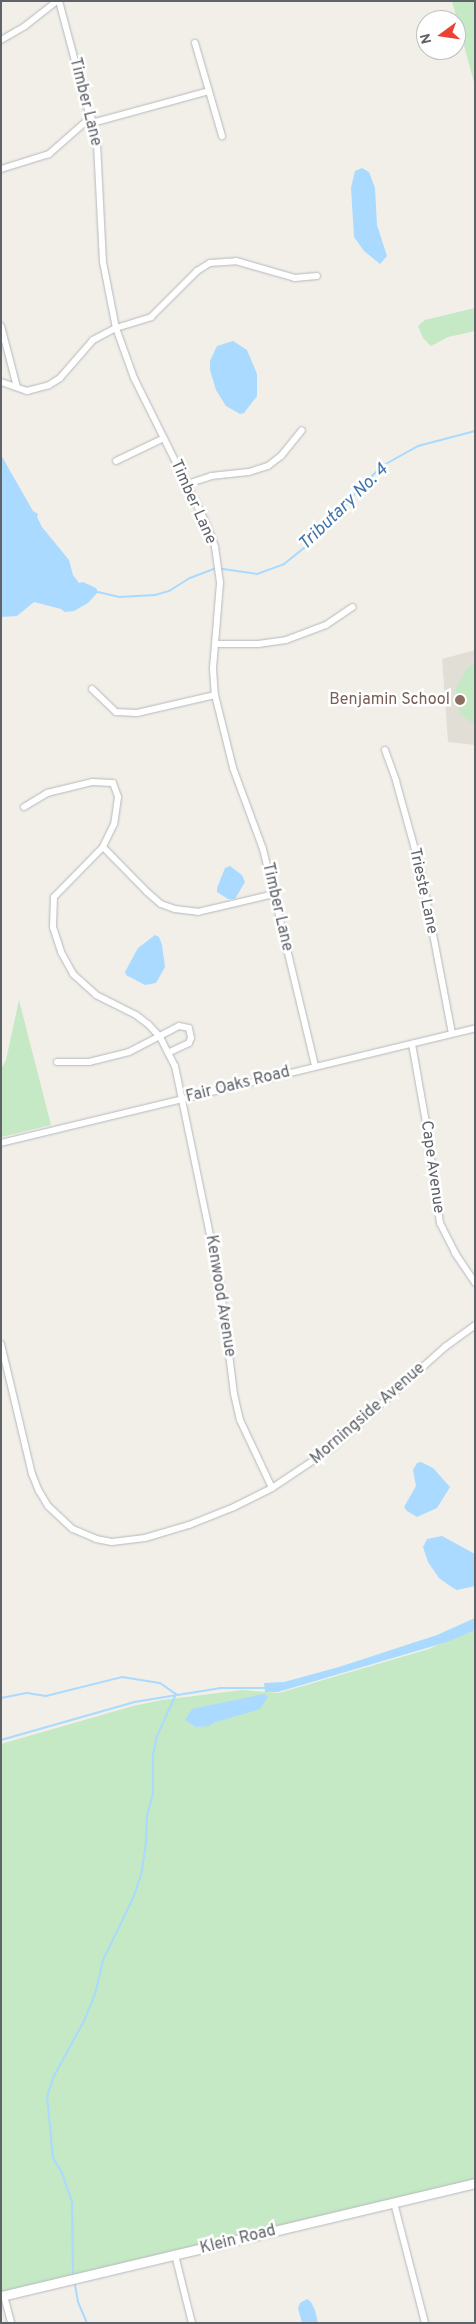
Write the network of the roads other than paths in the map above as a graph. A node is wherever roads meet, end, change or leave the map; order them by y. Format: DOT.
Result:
graph roads {
  1 [pos="58,1"];
  2 [pos="1,40"];
  3 [pos="195,43"];
  4 [pos="209,91"];
  5 [pos="91,120"];
  6 [pos="222,136"];
  7 [pos="1,169"];
  8 [pos="316,276"];
  9 [pos="1,326"];
  10 [pos="116,328"];
  11 [pos="1,382"];
  12 [pos="17,387"];
  13 [pos="302,430"];
  14 [pos="164,438"];
  15 [pos="116,461"];
  16 [pos="187,484"];
  17 [pos="353,607"];
  18 [pos="216,644"];
  19 [pos="92,689"];
  20 [pos="215,695"];
  21 [pos="385,750"];
  22 [pos="24,807"];
  23 [pos="103,847"];
  24 [pos="274,894"];
  25 [pos="475,1028"];
  26 [pos="452,1034"];
  27 [pos="160,1037"];
  28 [pos="412,1044"];
  29 [pos="168,1053"];
  30 [pos="57,1062"];
  31 [pos="315,1066"];
  32 [pos="182,1098"];
  33 [pos="1,1142"];
  34 [pos="475,1283"];
  35 [pos="475,1325"];
  36 [pos="1,1344"];
  37 [pos="272,1488"];
  38 [pos="475,2183"];
  39 [pos="394,2203"];
  40 [pos="174,2255"];
  41 [pos="2,2296"];
  42 [pos="11,2323"];
  43 [pos="192,2323"];
  44 [pos="425,2323"];
  1 -- 2 [label="street"];
  1 -- 5 [label="street, Timber Lane"];
  3 -- 4 [label="street"];
  4 -- 5 [label="street"];
  4 -- 6 [label="street"];
  5 -- 7 [label="street"];
  5 -- 10 [label="street, Timber Lane"];
  8 -- 10 [label="street"];
  9 -- 12 [label="street"];
  10 -- 12 [label="street"];
  10 -- 14 [label="street, Timber Lane"];
  11 -- 12 [label="street"];
  13 -- 16 [label="street"];
  14 -- 15 [label="street"];
  14 -- 16 [label="street, Timber Lane"];
  16 -- 18 [label="street, Timber Lane"];
  17 -- 18 [label="street"];
  18 -- 20 [label="street, Timber Lane"];
  19 -- 20 [label="street"];
  20 -- 24 [label="street, Timber Lane"];
  21 -- 26 [label="street, Trieste Lane"];
  22 -- 23 [label="street"];
  23 -- 24 [label="street"];
  23 -- 27 [label="street"];
  24 -- 31 [label="street, Timber Lane"];
  25 -- 26 [label="street, Fair Oaks Road"];
  26 -- 28 [label="street, Fair Oaks Road"];
  27 -- 29 [label="street, Kenwood Avenue"];
  27 -- 29 [label="street"];
  27 -- 30 [label="street"];
  28 -- 31 [label="street, Fair Oaks Road"];
  28 -- 34 [label="street, Cape Avenue"];
  29 -- 32 [label="street, Kenwood Avenue"];
  31 -- 32 [label="street, Fair Oaks Road"];
  32 -- 33 [label="street, Fair Oaks Road"];
  32 -- 37 [label="street, Kenwood Avenue"];
  35 -- 37 [label="street, Morningside Avenue"];
  36 -- 37 [label="street, Morningside Avenue"];
  38 -- 39 [label="street, Klein Road"];
  39 -- 40 [label="street, Klein Road"];
  39 -- 44 [label="street"];
  40 -- 41 [label="street, Klein Road"];
  40 -- 43 [label="street"];
  41 -- 42 [label="street"];
}
